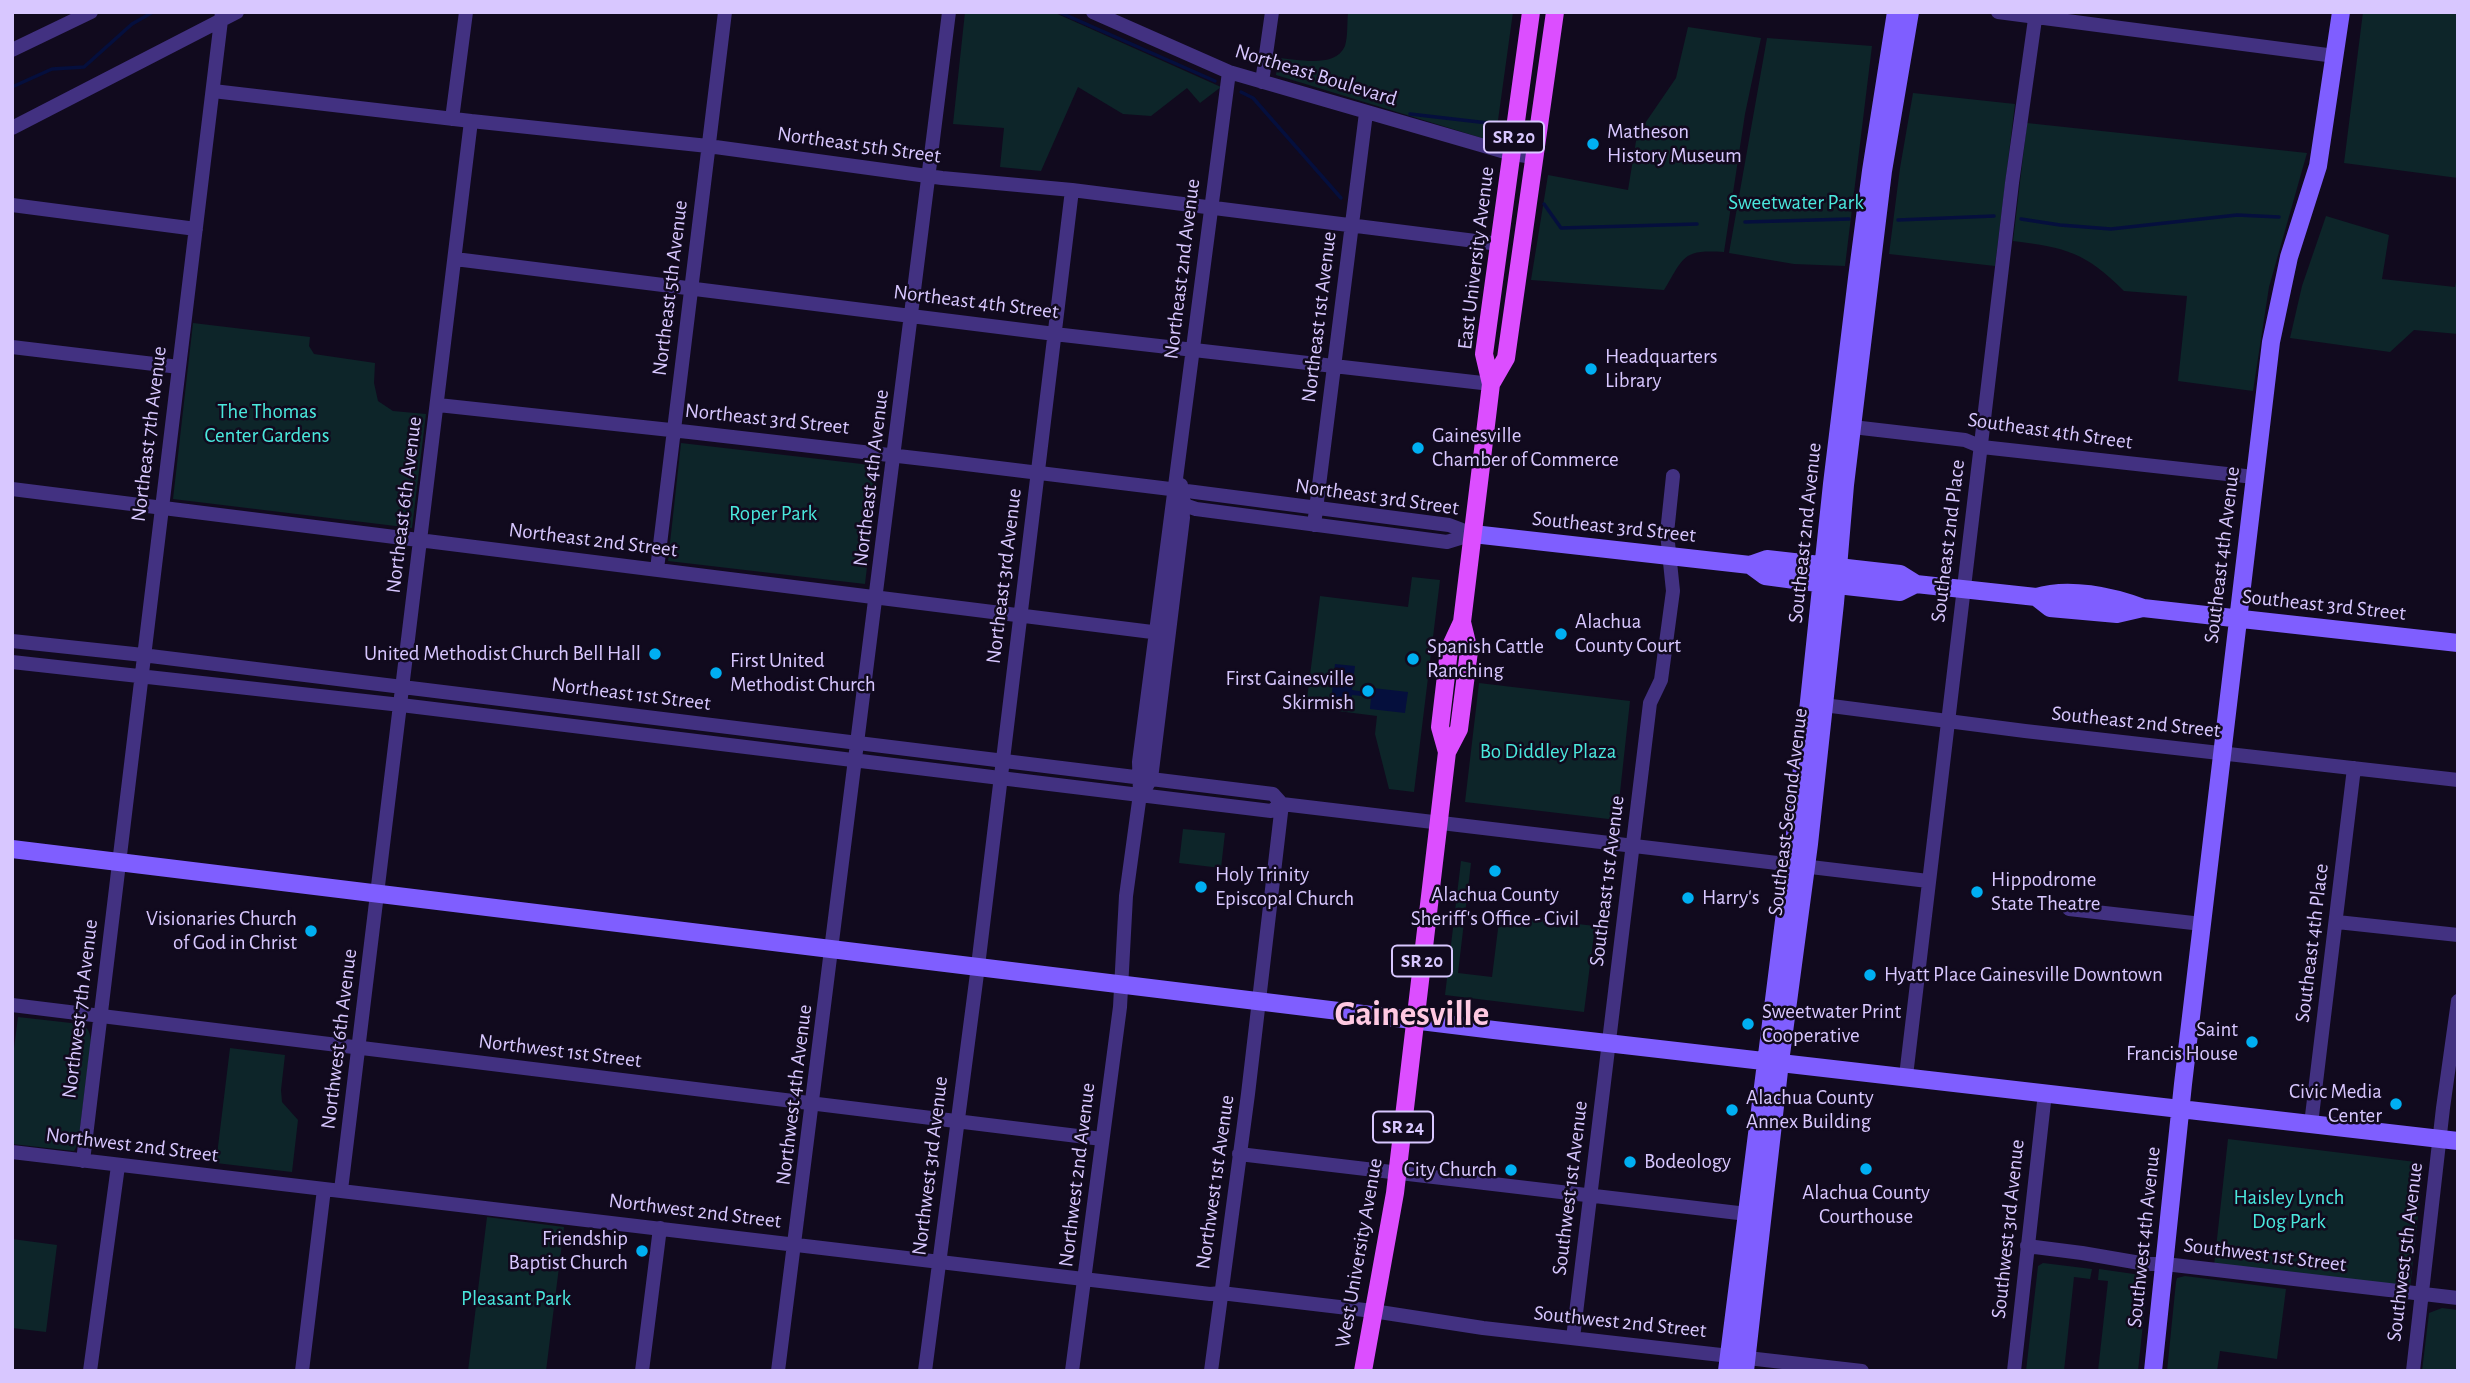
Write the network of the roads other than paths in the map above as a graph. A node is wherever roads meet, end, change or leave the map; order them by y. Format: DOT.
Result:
graph roads {
  1 [pos="92,12"];
  2 [pos="237,12"];
  3 [pos="466,12"];
  4 [pos="725,12"];
  5 [pos="949,12"];
  6 [pos="1093,12"];
  7 [pos="1272,12"];
  8 [pos="1531,12"];
  9 [pos="1555,12"];
  10 [pos="1896,12"];
  11 [pos="1910,12"];
  12 [pos="1998,12"];
  13 [pos="2341,12"];
  14 [pos="2035,14"];
  15 [pos="222,17"];
  16 [pos="12,50"];
  17 [pos="2336,56"];
  18 [pos="1228,72"];
  19 [pos="1262,82"];
  20 [pos="213,91"];
  21 [pos="1366,113"];
  22 [pos="452,119"];
  23 [pos="471,121"];
  24 [pos="12,128"];
  25 [pos="708,146"];
  26 [pos="1512,154"];
  27 [pos="1534,157"];
  28 [pos="929,176"];
  29 [pos="1072,190"];
  30 [pos="12,205"];
  31 [pos="1211,208"];
  32 [pos="1351,227"];
  33 [pos="196,229"];
  34 [pos="1499,244"];
  35 [pos="455,259"];
  36 [pos="691,288"];
  37 [pos="1860,307"];
  38 [pos="913,316"];
  39 [pos="1054,333"];
  40 [pos="12,347"];
  41 [pos="1193,350"];
  42 [pos="1335,367"];
  43 [pos="179,368"];
  44 [pos="1492,384"];
  45 [pos="438,405"];
  46 [pos="1846,426"];
  47 [pos="673,430"];
  48 [pos="1982,447"];
  49 [pos="896,455"];
  50 [pos="1037,471"];
  51 [pos="1673,476"];
  52 [pos="2254,477"];
  53 [pos="12,489"];
  54 [pos="1179,494"];
  55 [pos="161,508"];
  56 [pos="1316,508"];
  57 [pos="1314,525"];
  58 [pos="1473,534"];
  59 [pos="421,540"];
  60 [pos="1670,556"];
  61 [pos="657,569"];
  62 [pos="1830,575"];
  63 [pos="1963,589"];
  64 [pos="877,598"];
  65 [pos="1020,615"];
  66 [pos="2238,619"];
  67 [pos="1162,633"];
  68 [pos="12,641"];
  69 [pos="34,643"];
  70 [pos="2458,643"];
  71 [pos="143,655"];
  72 [pos="12,662"];
  73 [pos="32,664"];
  74 [pos="280,673"];
  75 [pos="140,676"];
  76 [pos="403,687"];
  77 [pos="278,692"];
  78 [pos="401,705"];
  79 [pos="548,705"];
  80 [pos="1817,705"];
  81 [pos="1948,722"];
  82 [pos="546,723"];
  83 [pos="734,728"];
  84 [pos="859,743"];
  85 [pos="732,746"];
  86 [pos="2223,753"];
  87 [pos="856,761"];
  88 [pos="1002,761"];
  89 [pos="2354,768"];
  90 [pos="999,779"];
  91 [pos="1145,779"];
  92 [pos="2458,780"];
  93 [pos="1140,794"];
  94 [pos="1283,804"];
  95 [pos="1438,823"];
  96 [pos="1632,847"];
  97 [pos="12,849"];
  98 [pos="120,862"];
  99 [pos="1798,866"];
  100 [pos="1928,881"];
  101 [pos="377,893"];
  102 [pos="2069,909"];
  103 [pos="2337,922"];
  104 [pos="2202,924"];
  105 [pos="2458,935"];
  106 [pos="834,949"];
  107 [pos="978,966"];
  108 [pos="1121,983"];
  109 [pos="1259,999"];
  110 [pos="2458,1001"];
  111 [pos="12,1005"];
  112 [pos="101,1016"];
  113 [pos="1416,1019"];
  114 [pos="1608,1043"];
  115 [pos="360,1048"];
  116 [pos="1773,1061"];
  117 [pos="1906,1076"];
  118 [pos="2045,1093"];
  119 [pos="814,1103"];
  120 [pos="2180,1108"];
  121 [pos="957,1121"];
  122 [pos="2311,1124"];
  123 [pos="1102,1139"];
  124 [pos="2439,1139"];
  125 [pos="2458,1141"];
  126 [pos="12,1152"];
  127 [pos="1239,1154"];
  128 [pos="83,1161"];
  129 [pos="117,1166"];
  130 [pos="1397,1174"];
  131 [pos="324,1189"];
  132 [pos="341,1191"];
  133 [pos="1590,1196"];
  134 [pos="1747,1214"];
  135 [pos="660,1228"];
  136 [pos="795,1244"];
  137 [pos="2027,1246"];
  138 [pos="938,1262"];
  139 [pos="2165,1264"];
  140 [pos="1086,1280"];
  141 [pos="1221,1293"];
  142 [pos="2420,1294"];
  143 [pos="2458,1298"];
  144 [pos="1373,1311"];
  145 [pos="1573,1338"];
  146 [pos="1737,1363"];
  147 [pos="90,1371"];
  148 [pos="302,1371"];
  149 [pos="642,1371"];
  150 [pos="778,1371"];
  151 [pos="925,1371"];
  152 [pos="1072,1371"];
  153 [pos="1211,1371"];
  154 [pos="1363,1371"];
  155 [pos="1862,1371"];
  156 [pos="2014,1371"];
  157 [pos="2153,1371"];
  158 [pos="2413,1371"];
  1 -- 16 [label="street"];
  2 -- 15 [label="street"];
  3 -- 22 [label="street"];
  4 -- 25 [label="street, Northeast 5th Avenue"];
  5 -- 28 [label="street, Northeast 4th Avenue"];
  6 -- 18 [label="street, Northeast Boulevard"];
  7 -- 19 [label="street"];
  8 -- 26 [label="main road, East University Avenue / SR 20"];
  9 -- 27 [label="main road, East University Avenue / SR 20"];
  10 -- 37 [label="street, Southeast 2nd Avenue"];
  11 -- 37 [label="street, Southeast 2nd Avenue"];
  12 -- 14 [label="street"];
  13 -- 17 [label="street, Southeast 4th Avenue"];
  14 -- 17 [label="street"];
  14 -- 48 [label="street, Southeast 2nd Place"];
  15 -- 20 [label="street, Northeast 7th Avenue"];
  15 -- 24 [label="street"];
  17 -- 52 [label="street, Southeast 4th Avenue"];
  18 -- 19 [label="street, Northeast Boulevard"];
  18 -- 31 [label="street, Northeast 2nd Avenue"];
  19 -- 21 [label="street, Northeast Boulevard"];
  20 -- 22 [label="street, Northeast 5th Street"];
  20 -- 33 [label="street, Northeast 7th Avenue"];
  21 -- 26 [label="street, Northeast Boulevard"];
  21 -- 32 [label="street, Northeast 1st Avenue"];
  22 -- 23 [label="street, Northeast 5th Street"];
  23 -- 25 [label="street, Northeast 5th Street"];
  23 -- 35 [label="street, Northeast 6th Avenue"];
  25 -- 28 [label="street, Northeast 5th Street"];
  25 -- 36 [label="street, Northeast 5th Avenue"];
  26 -- 27 [label="street, Northeast Boulevard"];
  26 -- 34 [label="main road, East University Avenue / SR 20"];
  27 -- 44 [label="main road, East University Avenue / SR 20"];
  28 -- 29 [label="street, Northeast 5th Street"];
  28 -- 38 [label="street, Northeast 4th Avenue"];
  29 -- 31 [label="street, Northeast 5th Street"];
  29 -- 39 [label="street, Northeast 3rd Avenue"];
  30 -- 33 [label="street"];
  31 -- 32 [label="street, Northeast 5th Street"];
  31 -- 41 [label="street, Northeast 2nd Avenue"];
  32 -- 34 [label="street, Northeast 5th Street"];
  32 -- 42 [label="street, Northeast 1st Avenue"];
  33 -- 43 [label="street, Northeast 7th Avenue"];
  34 -- 44 [label="main road, East University Avenue / SR 20"];
  35 -- 36 [label="street, Northeast 4th Street"];
  35 -- 45 [label="street, Northeast 6th Avenue"];
  36 -- 38 [label="street, Northeast 4th Street"];
  36 -- 47 [label="street, Northeast 5th Avenue"];
  37 -- 46 [label="street, Southeast 2nd Avenue"];
  38 -- 39 [label="street, Northeast 4th Street"];
  38 -- 49 [label="street, Northeast 4th Avenue"];
  39 -- 41 [label="street, Northeast 4th Street"];
  39 -- 50 [label="street, Northeast 3rd Avenue"];
  40 -- 43 [label="street"];
  41 -- 42 [label="street, Northeast 4th Street"];
  41 -- 54 [label="street, Northeast 2nd Avenue"];
  42 -- 44 [label="street, Northeast 4th Street"];
  42 -- 56 [label="street, Northeast 1st Avenue"];
  43 -- 55 [label="street, Northeast 7th Avenue"];
  44 -- 58 [label="main road, East University Avenue / SR 20"];
  45 -- 47 [label="street, Northeast 3rd Street"];
  45 -- 59 [label="street, Northeast 6th Avenue"];
  46 -- 48 [label="street, Southeast 4th Street"];
  46 -- 62 [label="street, Southeast 2nd Avenue"];
  47 -- 49 [label="street, Northeast 3rd Street"];
  47 -- 61 [label="street, Northeast 5th Avenue"];
  48 -- 52 [label="street, Southeast 4th Street"];
  48 -- 63 [label="street, Southeast 2nd Place"];
  49 -- 50 [label="street, Northeast 3rd Street"];
  49 -- 64 [label="street, Northeast 4th Avenue"];
  50 -- 54 [label="street, Northeast 3rd Street"];
  50 -- 65 [label="street, Northeast 3rd Avenue"];
  51 -- 60 [label="street, Southeast 1st Avenue"];
  52 -- 66 [label="street, Southeast 4th Avenue"];
  53 -- 55 [label="street, Northeast 2nd Street"];
  54 -- 56 [label="street, Northeast 3rd Street"];
  54 -- 57 [label="street, Northeast 3rd Street"];
  54 -- 67 [label="street, Northeast 2nd Avenue"];
  55 -- 59 [label="street, Northeast 2nd Street"];
  55 -- 71 [label="street, Northeast 7th Avenue"];
  56 -- 57 [label="street, Northeast 1st Avenue"];
  56 -- 58 [label="street, Northeast 3rd Street"];
  57 -- 58 [label="street, Northeast 3rd Street"];
  58 -- 60 [label="street, Southeast 3rd Street"];
  58 -- 95 [label="main road, East University Avenue / SR 20"];
  59 -- 61 [label="street, Northeast 2nd Street"];
  59 -- 76 [label="street, Northeast 6th Avenue"];
  60 -- 62 [label="street, Southeast 3rd Street"];
  60 -- 96 [label="street, Southeast 1st Avenue"];
  61 -- 64 [label="street, Northeast 2nd Street"];
  62 -- 63 [label="street, Southeast 3rd Street"];
  62 -- 80 [label="street, Southeast 2nd Avenue"];
  63 -- 66 [label="street, Southeast 3rd Street"];
  63 -- 81 [label="street, Southeast 2nd Place"];
  64 -- 65 [label="street, Northeast 2nd Street"];
  64 -- 84 [label="street, Northeast 4th Avenue"];
  65 -- 67 [label="street, Northeast 2nd Street"];
  65 -- 88 [label="street, Northeast 3rd Avenue"];
  66 -- 70 [label="street, Southeast 3rd Street"];
  66 -- 86 [label="street, Southeast 4th Avenue"];
  67 -- 91 [label="street, Northeast 2nd Avenue"];
  68 -- 69 [label="street, Northeast 1st Street"];
  69 -- 71 [label="street, Northeast 1st Street"];
  69 -- 73 [label="street"];
  71 -- 74 [label="street, Northeast 1st Street"];
  71 -- 75 [label="street, Northeast 7th Avenue"];
  72 -- 73 [label="street, Northeast 1st Street"];
  73 -- 75 [label="street, Northeast 1st Street"];
  74 -- 76 [label="street, Northeast 1st Street"];
  74 -- 77 [label="street"];
  75 -- 77 [label="street, Northeast 1st Street"];
  75 -- 98 [label="street, Northeast 7th Avenue"];
  76 -- 78 [label="street, Northeast 6th Avenue"];
  76 -- 79 [label="street, Northeast 1st Street"];
  77 -- 78 [label="street, Northeast 1st Street"];
  78 -- 82 [label="street, Northeast 1st Street"];
  78 -- 101 [label="street, Northeast 6th Avenue"];
  79 -- 82 [label="street"];
  79 -- 83 [label="street, Northeast 1st Street"];
  80 -- 81 [label="street, Southeast 2nd Street"];
  80 -- 99 [label="street, Southeast Second Avenue"];
  81 -- 86 [label="street, Southeast 2nd Street"];
  81 -- 100 [label="street, Southeast 2nd Place"];
  82 -- 85 [label="street, Northeast 1st Street"];
  83 -- 84 [label="street, Northeast 1st Street"];
  83 -- 85 [label="street"];
  84 -- 87 [label="street, Northeast 4th Avenue"];
  84 -- 88 [label="street, Northeast 1st Street"];
  85 -- 87 [label="street, Northeast 1st Street"];
  86 -- 89 [label="street, Southeast 2nd Street"];
  86 -- 104 [label="street, Southeast 4th Avenue"];
  87 -- 90 [label="street, Northeast 1st Street"];
  87 -- 106 [label="street, Northeast 4th Avenue"];
  88 -- 90 [label="street, Northeast 3rd Avenue"];
  88 -- 91 [label="street, Northeast 1st Street"];
  89 -- 92 [label="street, Southeast 2nd Street"];
  89 -- 103 [label="street, Southeast 4th Place"];
  90 -- 93 [label="street, Northeast 1st Street"];
  90 -- 107 [label="street, Northeast 3rd Avenue"];
  91 -- 93 [label="street, Northeast 2nd Avenue"];
  91 -- 94 [label="street, Northeast 1st Street"];
  93 -- 94 [label="street, Northeast 1st Street"];
  93 -- 108 [label="street, Northeast 2nd Avenue"];
  94 -- 95 [label="street, Northeast 1st Street"];
  94 -- 109 [label="street"];
  95 -- 96 [label="street, Northeast 1st Street"];
  95 -- 113 [label="main road, East University Avenue / SR 20"];
  96 -- 99 [label="street, Northeast 1st Street"];
  96 -- 114 [label="street, Southeast 1st Avenue"];
  97 -- 98 [label="street"];
  98 -- 101 [label="street"];
  98 -- 112 [label="street, Northwest 7th Avenue"];
  99 -- 100 [label="street, Northeast 1st Street"];
  99 -- 116 [label="street"];
  100 -- 117 [label="street, Southeast 2nd Place"];
  101 -- 106 [label="street"];
  101 -- 115 [label="street, Northwest 6th Avenue"];
  102 -- 104 [label="street"];
  103 -- 105 [label="street"];
  103 -- 122 [label="street, Southeast 4th Place"];
  104 -- 120 [label="street, Southeast 4th Avenue"];
  106 -- 107 [label="street"];
  106 -- 119 [label="street, Northwest 4th Avenue"];
  107 -- 108 [label="street"];
  107 -- 121 [label="street, Northwest 3rd Avenue"];
  108 -- 109 [label="street"];
  108 -- 123 [label="street, Northwest 2nd Avenue"];
  109 -- 113 [label="street"];
  109 -- 127 [label="street, Northwest 1st Avenue"];
  110 -- 124 [label="street, Southwest 5th Avenue"];
  111 -- 112 [label="street, Northwest 1st Street"];
  112 -- 115 [label="street, Northwest 1st Street"];
  112 -- 128 [label="street, Northwest 7th Avenue"];
  113 -- 114 [label="street"];
  113 -- 130 [label="main road, West University Avenue / SR 24"];
  114 -- 116 [label="street"];
  114 -- 133 [label="street, Southwest 1st Avenue"];
  115 -- 119 [label="street, Northwest 1st Street"];
  115 -- 132 [label="street, Northwest 6th Avenue"];
  116 -- 117 [label="street"];
  116 -- 134 [label="street"];
  116 -- 146 [label="street"];
  117 -- 118 [label="street"];
  118 -- 120 [label="street"];
  118 -- 137 [label="street, Southwest 3rd Avenue"];
  119 -- 121 [label="street, Northwest 1st Street"];
  119 -- 136 [label="street, Northwest 4th Avenue"];
  120 -- 122 [label="street"];
  120 -- 139 [label="street, Southwest 4th Avenue"];
  121 -- 123 [label="street, Northwest 1st Street"];
  121 -- 138 [label="street, Northwest 3rd Avenue"];
  122 -- 124 [label="street"];
  123 -- 140 [label="street, Northwest 2nd Avenue"];
  124 -- 125 [label="street"];
  124 -- 142 [label="street, Southwest 5th Avenue"];
  126 -- 128 [label="street, Northwest 2nd Street"];
  127 -- 130 [label="street"];
  127 -- 141 [label="street, Northwest 1st Avenue"];
  128 -- 129 [label="street, Northwest 2nd Street"];
  129 -- 131 [label="street, Northwest 2nd Street"];
  129 -- 147 [label="street"];
  130 -- 133 [label="street"];
  130 -- 144 [label="main road, West University Avenue / SR 24"];
  131 -- 132 [label="street, Northwest 2nd Street"];
  131 -- 148 [label="street"];
  132 -- 135 [label="street, Northwest 2nd Street"];
  133 -- 134 [label="street"];
  133 -- 145 [label="street, Southwest 1st Avenue"];
  134 -- 146 [label="street"];
  135 -- 136 [label="street, Northwest 2nd Street"];
  135 -- 149 [label="street"];
  136 -- 138 [label="street, Northwest 2nd Street"];
  136 -- 150 [label="street, Northwest 4th Avenue"];
  137 -- 139 [label="street, Southwest 1st Street"];
  137 -- 156 [label="street, Southwest 3rd Avenue"];
  138 -- 140 [label="street, Northwest 2nd Street"];
  138 -- 151 [label="street, Northwest 3rd Avenue"];
  139 -- 142 [label="street, Southwest 1st Street"];
  139 -- 157 [label="street, Southwest 4th Avenue"];
  140 -- 141 [label="street, Northwest 2nd Street"];
  140 -- 152 [label="street, Northwest 2nd Avenue"];
  141 -- 144 [label="street, Northwest 2nd Street"];
  141 -- 153 [label="street, Northwest 1st Avenue"];
  142 -- 143 [label="street, Southwest 1st Street"];
  142 -- 158 [label="street, Southwest 5th Avenue"];
  144 -- 145 [label="street, Southwest 2nd Street"];
  144 -- 154 [label="main road, West University Avenue / SR 24"];
  145 -- 146 [label="street, Southwest 2nd Street"];
  146 -- 155 [label="street, Southwest 2nd Street"];
}
